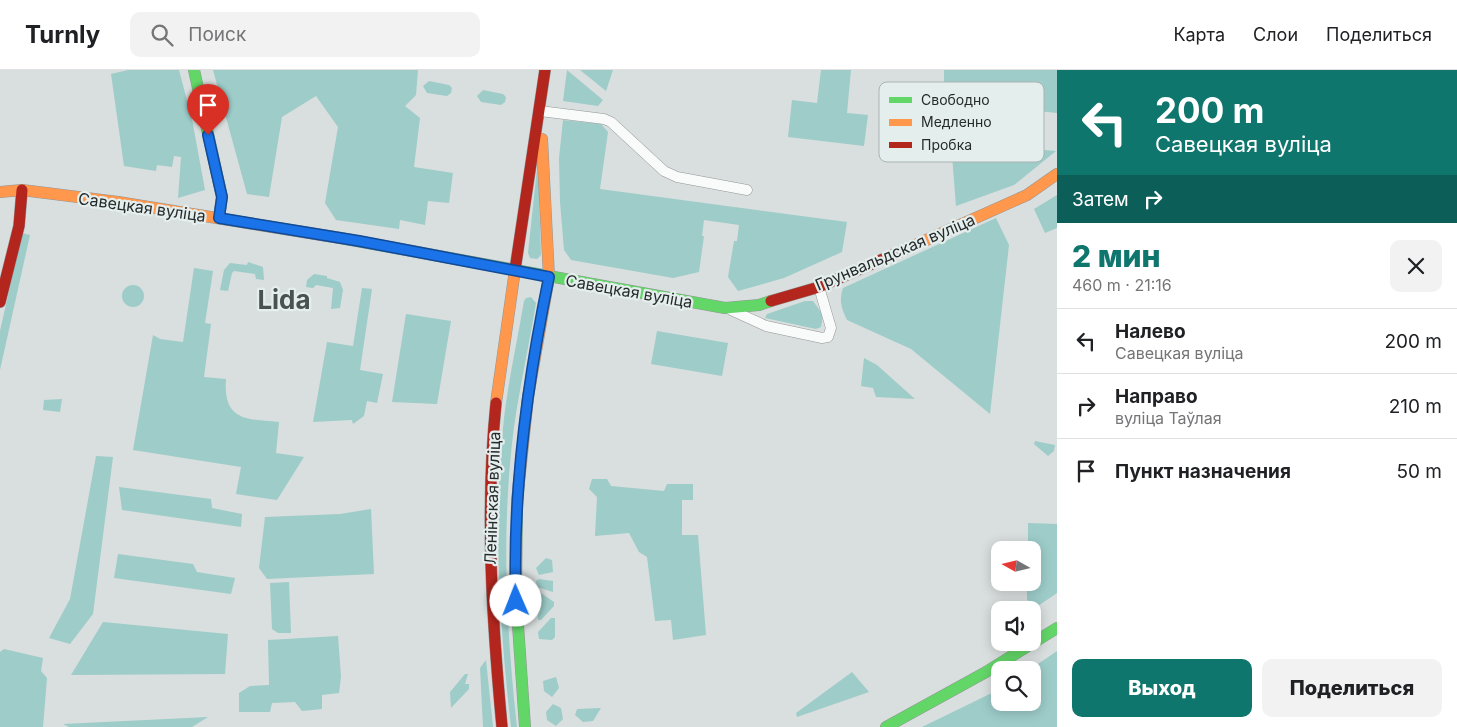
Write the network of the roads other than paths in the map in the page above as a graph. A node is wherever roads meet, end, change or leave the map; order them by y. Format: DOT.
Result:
graph roads {
  1 [pos="194,70"];
  2 [pos="545,70"];
  3 [pos="540,111"];
  4 [pos="1057,174"];
  5 [pos="22,190"];
  6 [pos="747,190"];
  7 [pos="0,192"];
  8 [pos="219,218"];
  9 [pos="515,270"];
  10 [pos="549,277"];
  11 [pos="819,287"];
  12 [pos="0,302"];
  13 [pos="726,308"];
  14 [pos="1057,628"];
  15 [pos="502,727"];
  16 [pos="525,727"];
  17 [pos="886,727"];
  1 -- 8 [label="main road"];
  2 -- 3 [label="main road"];
  3 -- 6 [label="street"];
  3 -- 9 [label="main road, Ленінская вуліца"];
  3 -- 10 [label="main road, Ленінская вуліца"];
  4 -- 11 [label="main road, Грунвальдская вуліца"];
  5 -- 7 [label="main road, Савецкая вуліца"];
  5 -- 8 [label="main road, Савецкая вуліца"];
  5 -- 12 [label="main road"];
  8 -- 9 [label="main road, Савецкая вуліца"];
  9 -- 10 [label="main road, Савецкая вуліца"];
  9 -- 15 [label="main road, Ленінская вуліца"];
  10 -- 13 [label="main road, Савецкая вуліца"];
  10 -- 16 [label="main road, Ленінская вуліца"];
  11 -- 13 [label="main road, Грунвальдская вуліца"];
  11 -- 13 [label="street"];
  14 -- 17 [label="main road"];
}
